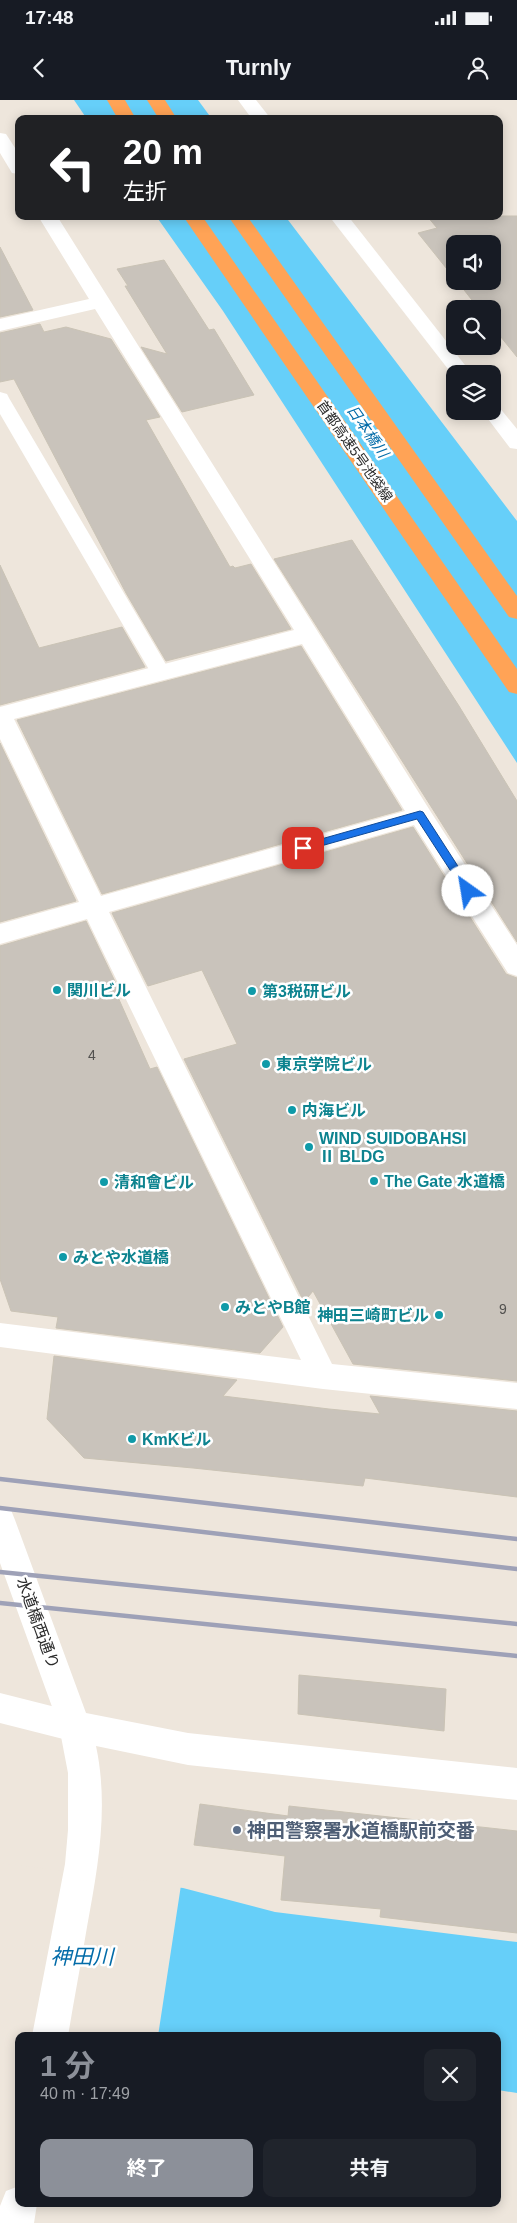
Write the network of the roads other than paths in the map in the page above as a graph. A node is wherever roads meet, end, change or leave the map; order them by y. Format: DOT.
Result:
graph roads {
  1 [pos="116,100"];
  2 [pos="156,100"];
  3 [pos="247,100"];
  4 [pos="125,115"];
  5 [pos="165,115"];
  6 [pos="259,115"];
  7 [pos="0,138"];
  8 [pos="15,162"];
  9 [pos="49,220"];
  10 [pos="195,220"];
  11 [pos="240,220"];
  12 [pos="341,220"];
  13 [pos="99,302"];
  14 [pos="0,325"];
  15 [pos="455,365"];
  16 [pos="0,398"];
  17 [pos="499,420"];
  18 [pos="517,443"];
  19 [pos="517,612"];
  20 [pos="309,634"];
  21 [pos="161,673"];
  22 [pos="517,686"];
  23 [pos="0,715"];
  24 [pos="420,815"];
  25 [pos="94,907"];
  26 [pos="0,934"];
  27 [pos="517,966"];
  28 [pos="0,1336"];
  29 [pos="323,1376"];
  30 [pos="517,1396"];
  31 [pos="0,1520"];
  32 [pos="0,1708"];
  33 [pos="75,1726"];
  34 [pos="517,1784"];
  35 [pos="51,2032"];
  36 [pos="18,2207"];
  37 [pos="15,2223"];
  1 -- 4 [label="highway"];
  2 -- 5 [label="highway"];
  3 -- 6 [label="street"];
  7 -- 8 [label="street"];
  9 -- 13 [label="street"];
  10 -- 22 [label="highway, 首都高速5号池袋線"];
  11 -- 19 [label="highway"];
  12 -- 15 [label="street"];
  13 -- 14 [label="street"];
  13 -- 20 [label="street"];
  16 -- 21 [label="lane"];
  17 -- 18 [label="street"];
  20 -- 21 [label="street"];
  20 -- 24 [label="street"];
  21 -- 23 [label="street"];
  23 -- 25 [label="street"];
  24 -- 25 [label="street"];
  24 -- 27 [label="street"];
  25 -- 26 [label="street"];
  25 -- 29 [label="street"];
  28 -- 29 [label="street"];
  29 -- 30 [label="street"];
  31 -- 33 [label="street, 水道橋西通り"];
  32 -- 33 [label="street"];
  33 -- 34 [label="street"];
  33 -- 35 [label="street, 水道橋西通り"];
  36 -- 37 [label="street"];
}
